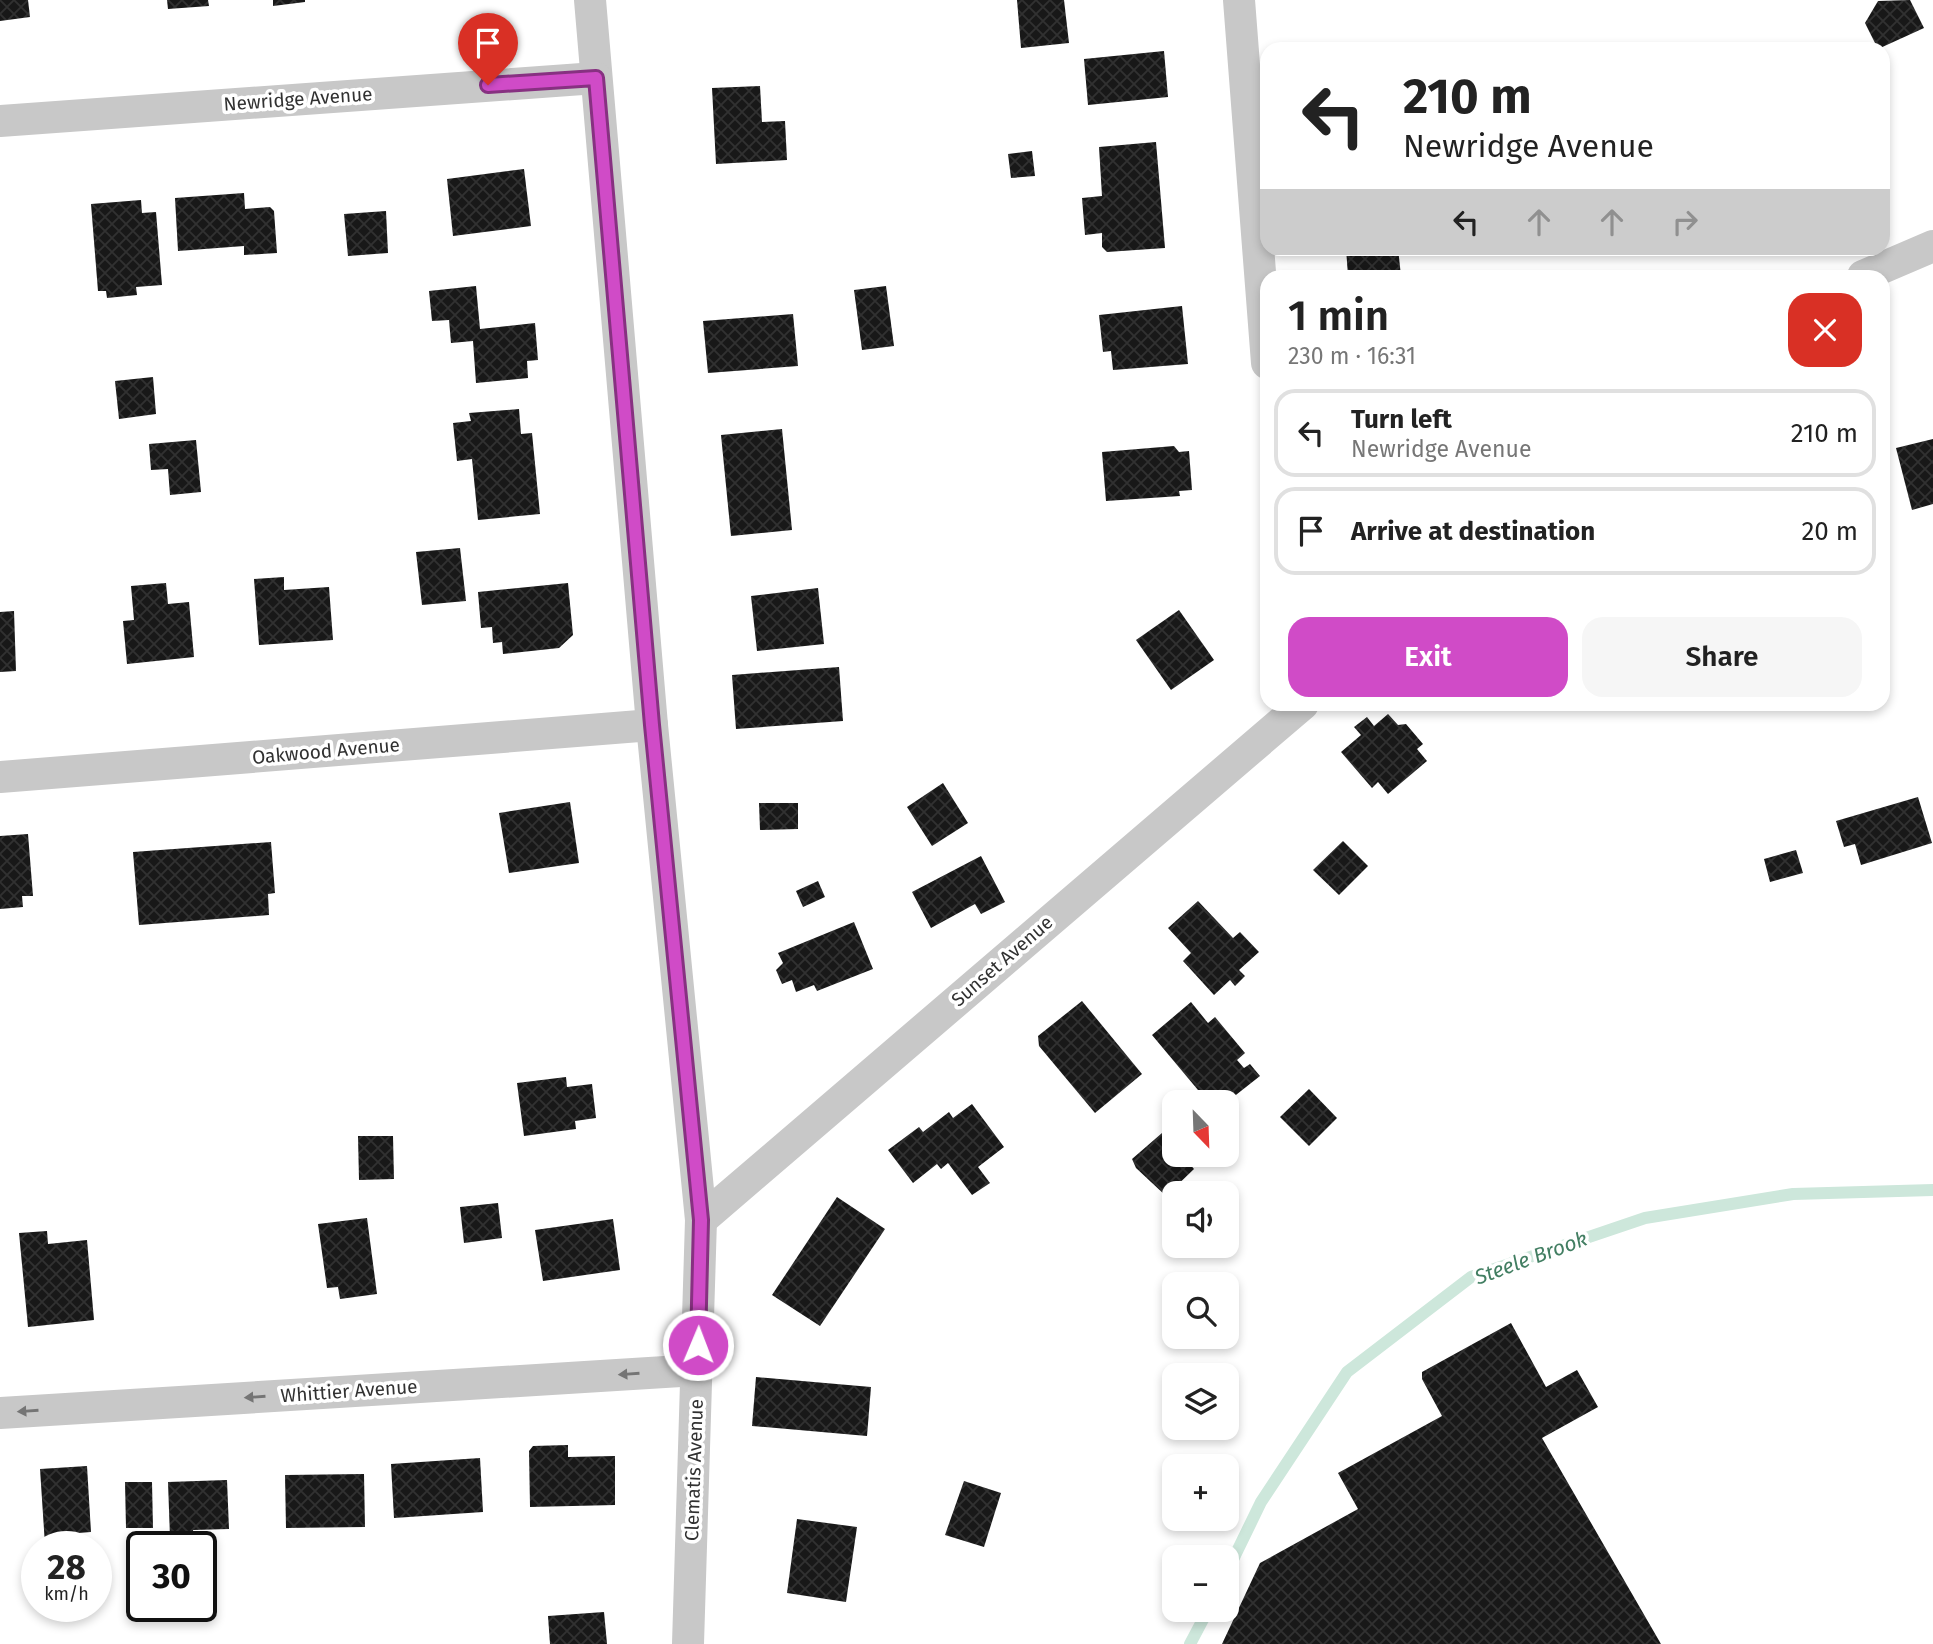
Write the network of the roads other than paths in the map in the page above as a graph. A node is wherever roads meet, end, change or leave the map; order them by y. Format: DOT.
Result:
graph roads {
  1 [pos="590,0"];
  2 [pos="1239,0"];
  3 [pos="596,78"];
  4 [pos="0,121"];
  5 [pos="1933,246"];
  6 [pos="1877,270"];
  7 [pos="1260,272"];
  8 [pos="1291,711"];
  9 [pos="652,725"];
  10 [pos="0,777"];
  11 [pos="701,1220"];
  12 [pos="697,1370"];
  13 [pos="0,1413"];
  14 [pos="688,1644"];
  1 -- 3 [label="street, Clematis Avenue"];
  2 -- 7 [label="street"];
  3 -- 4 [label="street, Newridge Avenue"];
  3 -- 9 [label="street, Clematis Avenue"];
  5 -- 6 [label="street"];
  8 -- 11 [label="street, Sunset Avenue"];
  9 -- 10 [label="street, Oakwood Avenue"];
  9 -- 11 [label="street, Clematis Avenue"];
  11 -- 12 [label="street, Clematis Avenue"];
  12 -- 13 [label="street, Whittier Avenue, one-way"];
  12 -- 14 [label="street, Clematis Avenue"];
}
